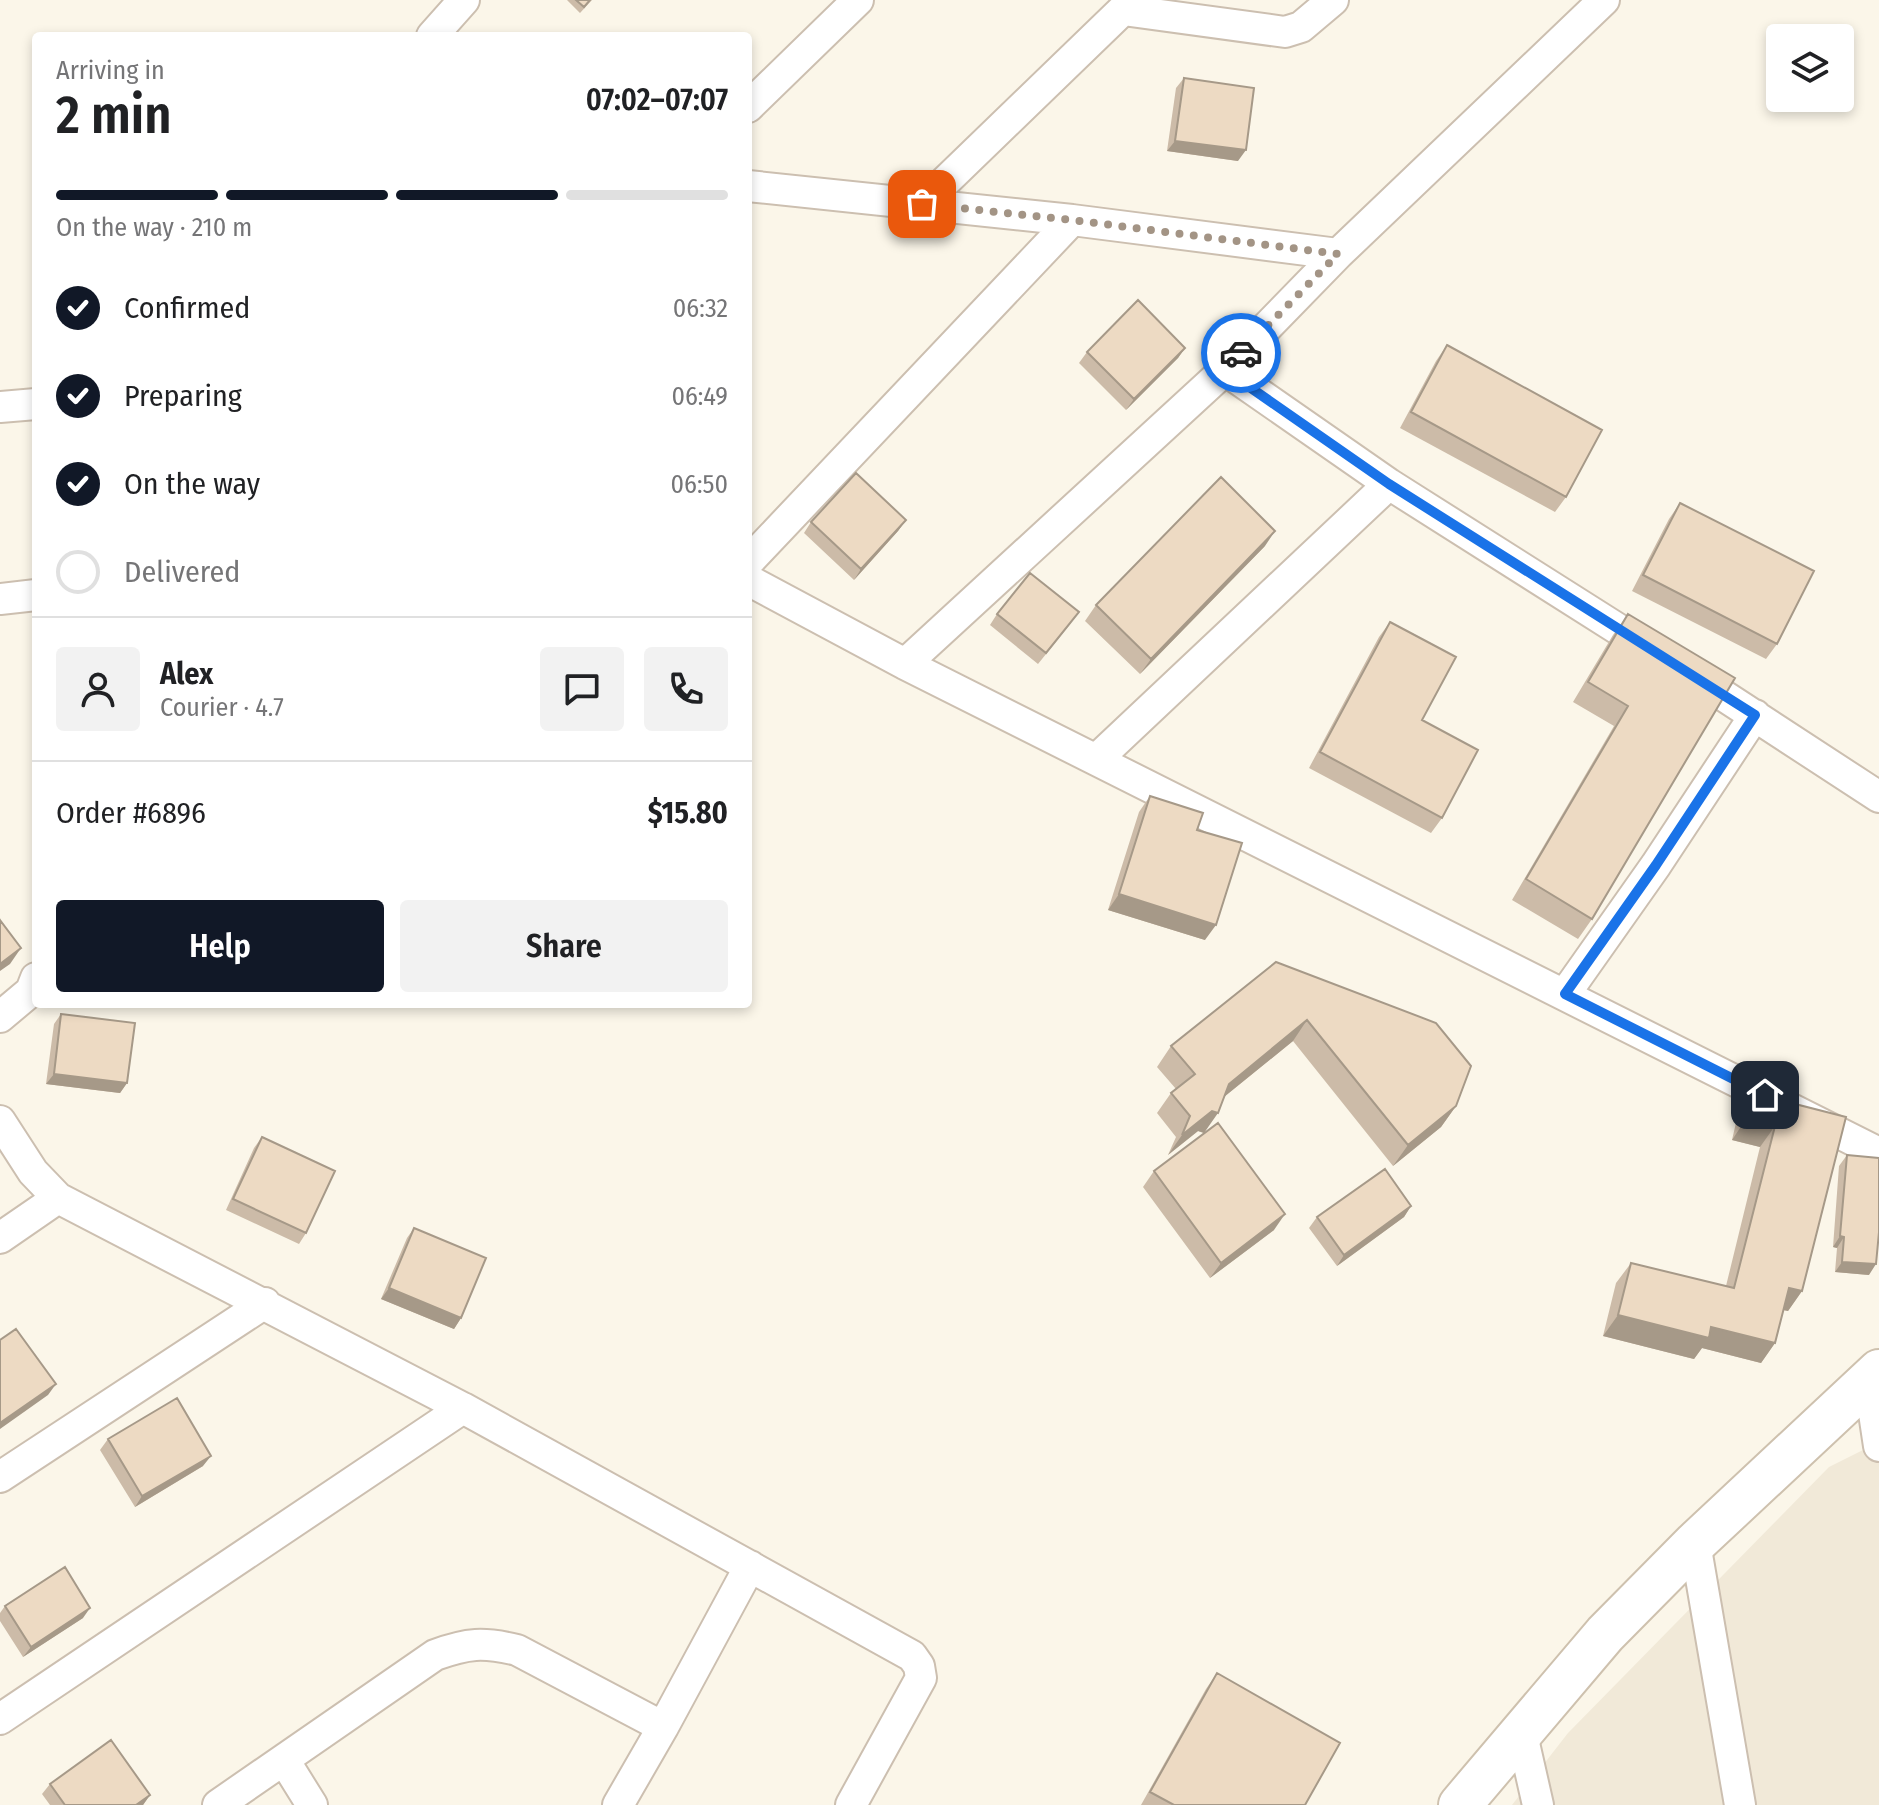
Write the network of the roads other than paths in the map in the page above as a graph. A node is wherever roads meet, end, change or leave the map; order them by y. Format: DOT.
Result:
graph roads {
  1 [pos="464,0"];
  2 [pos="858,0"];
  3 [pos="1333,0"];
  4 [pos="1604,0"];
  5 [pos="1128,5"];
  6 [pos="436,32"];
  7 [pos="752,103"];
  8 [pos="752,186"];
  9 [pos="922,204"];
  10 [pos="1072,220"];
  11 [pos="1338,254"];
  12 [pos="1225,370"];
  13 [pos="32,404"];
  14 [pos="0,407"];
  15 [pos="1389,484"];
  16 [pos="752,558"];
  17 [pos="752,582"];
  18 [pos="32,595"];
  19 [pos="0,599"];
  20 [pos="905,664"];
  21 [pos="1755,715"];
  22 [pos="1097,759"];
  23 [pos="1879,797"];
  24 [pos="32,988"];
  25 [pos="1565,994"];
  26 [pos="0,1017"];
  27 [pos="0,1121"];
  28 [pos="1879,1153"];
  29 [pos="58,1198"];
  30 [pos="0,1238"];
  31 [pos="265,1303"];
  32 [pos="1874,1375"];
  33 [pos="463,1408"];
  34 [pos="1879,1446"];
  35 [pos="0,1477"];
  36 [pos="1695,1543"];
  37 [pos="750,1566"];
  38 [pos="0,1719"];
  39 [pos="663,1727"];
  40 [pos="1521,1730"];
  41 [pos="284,1760"];
  42 [pos="218,1805"];
  43 [pos="312,1805"];
  44 [pos="618,1805"];
  45 [pos="851,1805"];
  46 [pos="1460,1805"];
  47 [pos="1538,1805"];
  48 [pos="1740,1805"];
  1 -- 6 [label="street"];
  2 -- 7 [label="street"];
  3 -- 5 [label="street"];
  4 -- 11 [label="street"];
  5 -- 9 [label="street"];
  8 -- 9 [label="street"];
  9 -- 10 [label="street"];
  10 -- 11 [label="street"];
  10 -- 16 [label="street"];
  11 -- 12 [label="street"];
  12 -- 15 [label="street"];
  12 -- 20 [label="street"];
  13 -- 14 [label="street"];
  15 -- 21 [label="street"];
  15 -- 22 [label="street"];
  17 -- 20 [label="street"];
  18 -- 19 [label="street"];
  20 -- 22 [label="street"];
  21 -- 23 [label="street"];
  21 -- 25 [label="street"];
  22 -- 25 [label="street"];
  24 -- 26 [label="street"];
  25 -- 28 [label="street"];
  27 -- 29 [label="street"];
  29 -- 30 [label="street"];
  29 -- 31 [label="street"];
  31 -- 33 [label="street"];
  31 -- 35 [label="street"];
  32 -- 34 [label="street"];
  32 -- 36 [label="street"];
  33 -- 37 [label="street"];
  33 -- 38 [label="street"];
  36 -- 40 [label="street"];
  36 -- 48 [label="street"];
  37 -- 39 [label="street"];
  37 -- 45 [label="street"];
  39 -- 41 [label="street"];
  39 -- 44 [label="street"];
  40 -- 46 [label="street"];
  40 -- 47 [label="street"];
  41 -- 42 [label="street"];
  41 -- 43 [label="street"];
}
